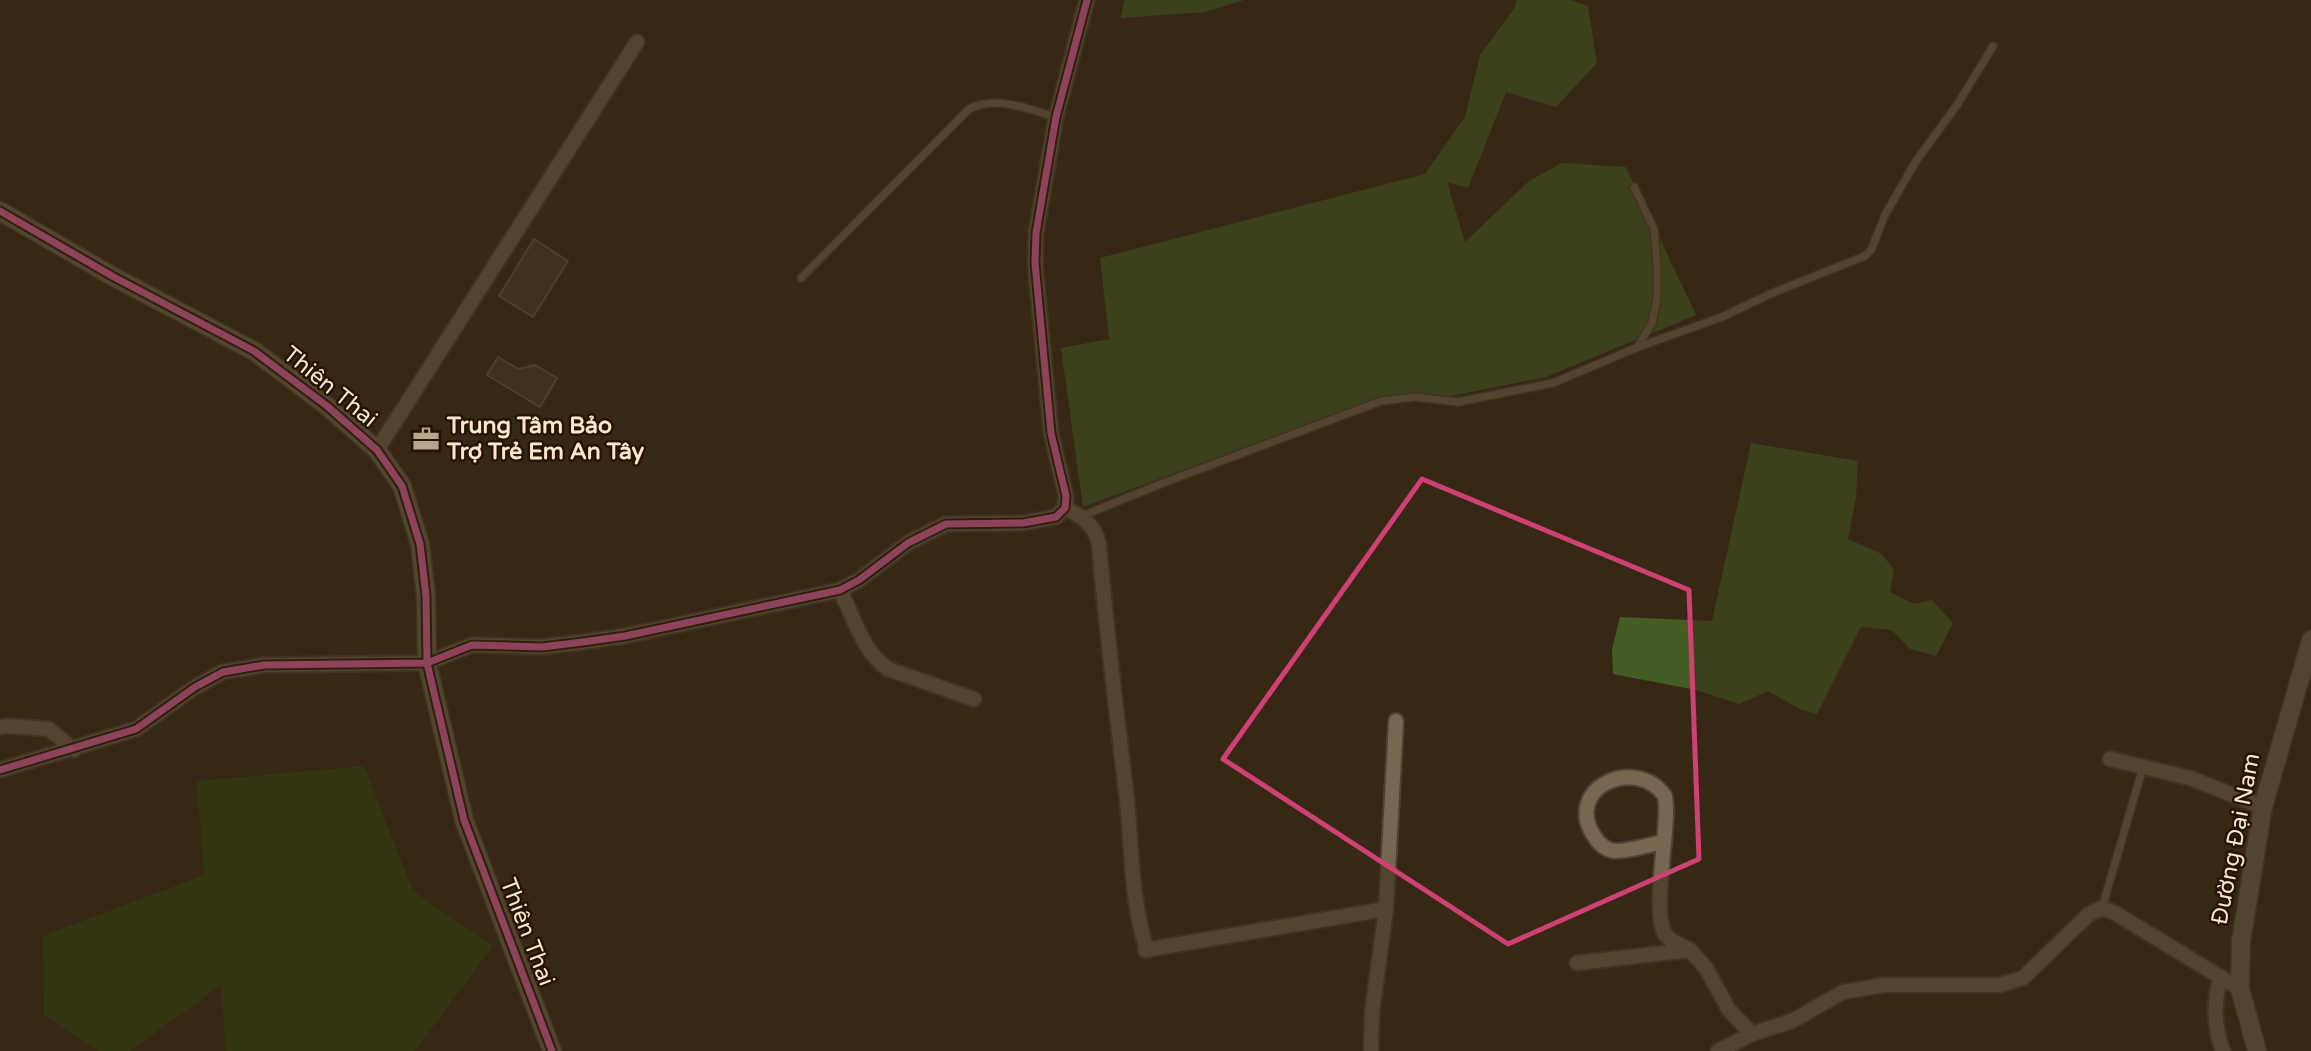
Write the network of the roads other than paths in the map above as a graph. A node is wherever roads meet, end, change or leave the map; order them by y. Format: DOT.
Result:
graph roads {
  1 [pos="1087,0"];
  2 [pos="637,42"];
  3 [pos="1993,46"];
  4 [pos="1056,117"];
  5 [pos="1634,187"];
  6 [pos="0,211"];
  7 [pos="802,278"];
  8 [pos="1638,346"];
  9 [pos="377,450"];
  10 [pos="1071,512"];
  11 [pos="840,590"];
  12 [pos="2311,640"];
  13 [pos="426,663"];
  14 [pos="974,699"];
  15 [pos="1396,721"];
  16 [pos="0,727"];
  17 [pos="74,750"];
  18 [pos="2110,759"];
  19 [pos="2143,767"];
  20 [pos="0,770"];
  21 [pos="2263,807"];
  22 [pos="1663,842"];
  23 [pos="2102,908"];
  24 [pos="1386,909"];
  25 [pos="1690,950"];
  26 [pos="1577,963"];
  27 [pos="2221,977"];
  28 [pos="2240,989"];
  29 [pos="1752,1034"];
  30 [pos="552,1051"];
  31 [pos="1371,1051"];
  32 [pos="1718,1051"];
  33 [pos="2223,1051"];
  34 [pos="2257,1051"];
  1 -- 4 [label="street"];
  2 -- 9 [label="street"];
  3 -- 8 [label="lane"];
  4 -- 7 [label="lane"];
  4 -- 10 [label="street"];
  5 -- 8 [label="lane"];
  6 -- 9 [label="street, Thiên Thai"];
  8 -- 10 [label="lane"];
  9 -- 13 [label="street, Thiên Thai"];
  10 -- 11 [label="street"];
  10 -- 24 [label="street"];
  11 -- 13 [label="street"];
  11 -- 14 [label="street"];
  12 -- 21 [label="street, Đường Đại Nam"];
  13 -- 17 [label="street"];
  13 -- 30 [label="street, Thiên Thai"];
  15 -- 24 [label="street"];
  16 -- 17 [label="street"];
  17 -- 20 [label="street"];
  18 -- 19 [label="street"];
  19 -- 21 [label="street"];
  19 -- 23 [label="lane"];
  21 -- 28 [label="street, Đường Đại Nam"];
  22 -- 22 [label="street"];
  22 -- 25 [label="street"];
  23 -- 27 [label="street"];
  23 -- 29 [label="street"];
  24 -- 31 [label="street"];
  25 -- 26 [label="street"];
  25 -- 29 [label="street"];
  27 -- 28 [label="street"];
  27 -- 33 [label="street"];
  28 -- 34 [label="street, Đường Đại Nam"];
  29 -- 32 [label="street"];
}
